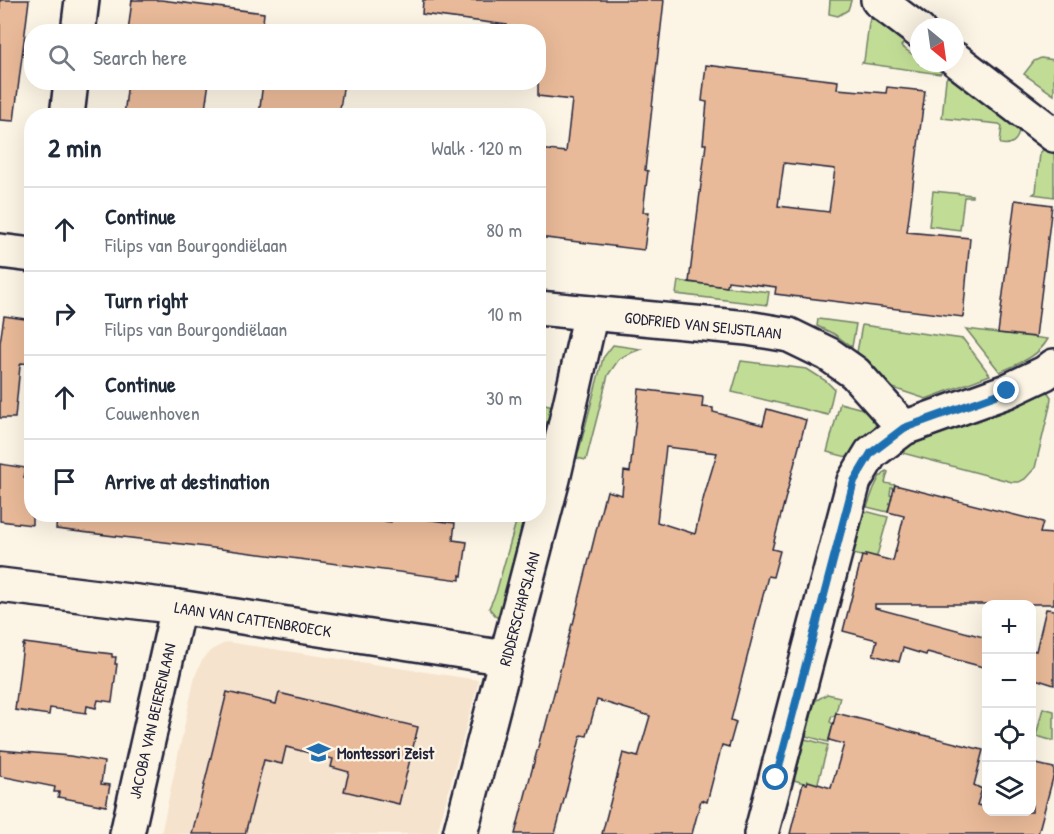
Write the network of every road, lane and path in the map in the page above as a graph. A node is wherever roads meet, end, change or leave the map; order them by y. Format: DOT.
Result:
graph roads {
  1 [pos="82,0"];
  2 [pos="878,0"];
  3 [pos="79,24"];
  4 [pos="910,24"];
  5 [pos="964,66"];
  6 [pos="70,90"];
  7 [pos="68,108"];
  8 [pos="1054,135"];
  9 [pos="0,251"];
  10 [pos="24,254"];
  11 [pos="546,309"];
  12 [pos="591,314"];
  13 [pos="1054,366"];
  14 [pos="904,428"];
  15 [pos="546,506"];
  16 [pos="542,522"];
  17 [pos="0,585"];
  18 [pos="178,607"];
  19 [pos="506,658"];
  20 [pos="127,834"];
  21 [pos="460,834"];
  22 [pos="762,834"];
  1 -- 3 [label="street"];
  2 -- 4 [label="street"];
  5 -- 8 [label="street"];
  6 -- 7 [label="street"];
  9 -- 10 [label="street"];
  11 -- 12 [label="street, GODFRIED VAN SEIJSTLAAN"];
  12 -- 14 [label="street, GODFRIED VAN SEIJSTLAAN"];
  12 -- 15 [label="street, RIDDERSCHAPSLAAN"];
  13 -- 14 [label="street"];
  14 -- 22 [label="street"];
  16 -- 19 [label="street, RIDDERSCHAPSLAAN"];
  17 -- 18 [label="street, LAAN VAN CATTENBROECK"];
  18 -- 19 [label="street, LAAN VAN CATTENBROECK"];
  18 -- 20 [label="street, JACOBA VAN BEIERENLAAN"];
  19 -- 21 [label="street, RIDDERSCHAPSLAAN"];
}
